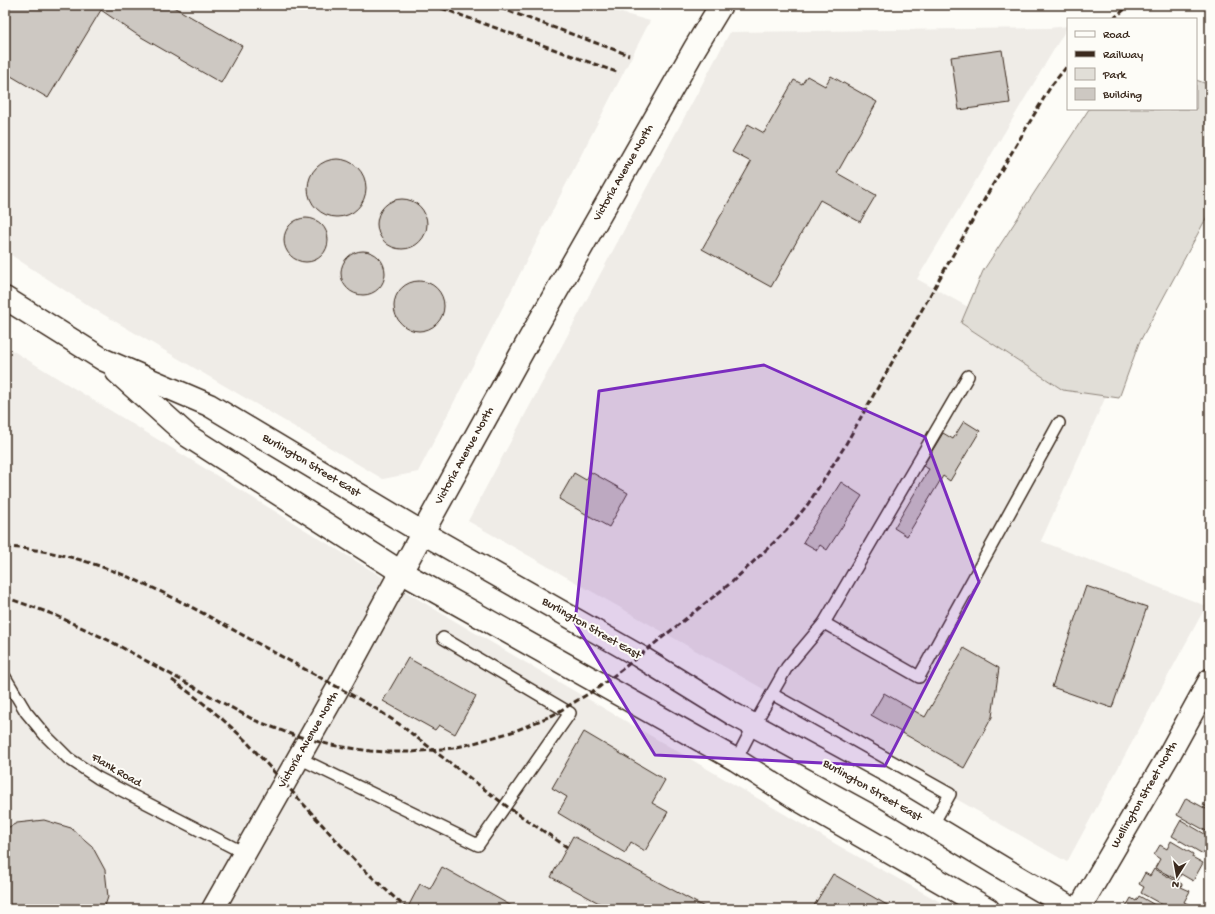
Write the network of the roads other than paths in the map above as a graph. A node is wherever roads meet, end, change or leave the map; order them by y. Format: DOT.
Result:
graph roads {
  1 [pos="721,5"];
  2 [pos="5,298"];
  3 [pos="104,360"];
  4 [pos="968,376"];
  5 [pos="1059,423"];
  6 [pos="423,532"];
  7 [pos="401,572"];
  8 [pos="824,623"];
  9 [pos="443,638"];
  10 [pos="5,676"];
  11 [pos="1210,680"];
  12 [pos="772,694"];
  13 [pos="754,725"];
  14 [pos="299,758"];
  15 [pos="736,760"];
  16 [pos="932,826"];
  17 [pos="244,853"];
  18 [pos="213,909"];
  19 [pos="988,909"];
  20 [pos="1073,909"];
  21 [pos="1079,909"];
  1 -- 6 [label="main road, Victoria Avenue North"];
  2 -- 3 [label="main road, Burlington Street East"];
  3 -- 6 [label="main road, Burlington Street East"];
  3 -- 7 [label="main road, Burlington Street East"];
  4 -- 8 [label="lane"];
  5 -- 8 [label="lane"];
  6 -- 7 [label="main road, Victoria Avenue North"];
  6 -- 13 [label="main road, Burlington Street East"];
  7 -- 14 [label="main road, Victoria Avenue North"];
  7 -- 15 [label="main road, Burlington Street East"];
  8 -- 12 [label="lane"];
  9 -- 14 [label="lane"];
  10 -- 17 [label="lane, Flank Road"];
  11 -- 21 [label="main road, Wellington Street North"];
  12 -- 13 [label="lane"];
  12 -- 16 [label="lane"];
  13 -- 15 [label="lane"];
  13 -- 16 [label="main road, Burlington Street East"];
  14 -- 17 [label="main road, Victoria Avenue North"];
  15 -- 19 [label="main road, Burlington Street East"];
  16 -- 20 [label="main road, Burlington Street East"];
  17 -- 18 [label="main road, Victoria Avenue North"];
}
